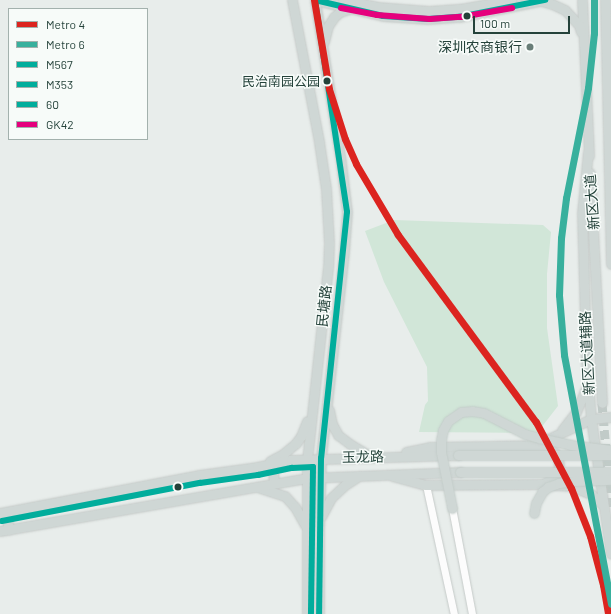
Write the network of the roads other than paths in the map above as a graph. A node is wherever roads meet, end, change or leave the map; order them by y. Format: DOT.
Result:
graph roads {
  1 [pos="292,0"];
  2 [pos="315,0"];
  3 [pos="511,0"];
  4 [pos="582,0"];
  5 [pos="605,0"];
  6 [pos="543,1"];
  7 [pos="348,3"];
  8 [pos="611,15"];
  9 [pos="606,31"];
  10 [pos="583,37"];
  11 [pos="322,50"];
  12 [pos="588,152"];
  13 [pos="608,152"];
  14 [pos="611,168"];
  15 [pos="611,264"];
  16 [pos="587,382"];
  17 [pos="328,394"];
  18 [pos="313,400"];
  19 [pos="602,403"];
  20 [pos="611,417"];
  21 [pos="591,419"];
  22 [pos="557,435"];
  23 [pos="535,444"];
  24 [pos="611,450"];
  25 [pos="611,455"];
  26 [pos="373,457"];
  27 [pos="387,457"];
  28 [pos="321,458"];
  29 [pos="354,458"];
  30 [pos="307,459"];
  31 [pos="272,464"];
  32 [pos="257,467"];
  33 [pos="611,472"];
  34 [pos="358,475"];
  35 [pos="385,475"];
  36 [pos="320,477"];
  37 [pos="306,478"];
  38 [pos="611,480"];
  39 [pos="274,482"];
  40 [pos="542,484"];
  41 [pos="426,485"];
  42 [pos="252,486"];
  43 [pos="603,505"];
  44 [pos="452,508"];
  45 [pos="3,512"];
  46 [pos="534,513"];
  47 [pos="319,528"];
  48 [pos="306,529"];
  49 [pos="5,531"];
  50 [pos="307,554"];
  51 [pos="319,554"];
  52 [pos="611,554"];
  53 [pos="307,614"];
  54 [pos="320,614"];
  55 [pos="454,614"];
  56 [pos="472,614"];
  1 -- 18 [label="main road, 民塘路"];
  2 -- 7 [label="main road"];
  2 -- 11 [label="main road, 民塘路"];
  3 -- 7 [label="main road"];
  4 -- 10 [label="main road, 新区大道"];
  5 -- 9 [label="main road, 新区大道"];
  6 -- 7 [label="main road"];
  6 -- 10 [label="main road"];
  7 -- 11 [label="main road"];
  8 -- 9 [label="main road"];
  9 -- 13 [label="main road, 新区大道"];
  10 -- 12 [label="main road, 新区大道"];
  11 -- 17 [label="main road, 民塘路"];
  12 -- 16 [label="main road, 新区大道辅路"];
  12 -- 19 [label="main road, 新区大道"];
  13 -- 14 [label="main road"];
  13 -- 15 [label="main road, 新区大道"];
  16 -- 21 [label="main road, 新区大道辅路"];
  16 -- 22 [label="main road"];
  17 -- 26 [label="main road"];
  17 -- 28 [label="main road, 民塘路"];
  18 -- 30 [label="main road, 民塘路"];
  18 -- 32 [label="main road"];
  20 -- 21 [label="main road"];
  21 -- 22 [label="main road"];
  21 -- 43 [label="main road, 新区大道辅路"];
  22 -- 23 [label="main road"];
  23 -- 27 [label="main road"];
  23 -- 40 [label="main road"];
  24 -- 44 [label="main road, bridge"];
  25 -- 27 [label="main road, 玉龙路, bridge"];
  26 -- 27 [label="main road, 玉龙路"];
  26 -- 29 [label="main road, 玉龙路"];
  28 -- 29 [label="main road, 玉龙路"];
  28 -- 30 [label="main road, 玉龙路"];
  28 -- 36 [label="main road, 民塘路"];
  29 -- 34 [label="main road"];
  30 -- 31 [label="main road, 玉龙路"];
  30 -- 37 [label="main road, 民塘路"];
  31 -- 32 [label="main road, 玉龙路"];
  31 -- 39 [label="main road"];
  32 -- 45 [label="main road, 玉龙路"];
  33 -- 35 [label="main road, 玉龙路, bridge"];
  34 -- 35 [label="main road, 玉龙路"];
  34 -- 36 [label="main road, 玉龙路"];
  34 -- 47 [label="main road"];
  35 -- 41 [label="main road"];
  36 -- 37 [label="main road, 玉龙路"];
  36 -- 47 [label="main road, 民塘路"];
  37 -- 39 [label="main road, 玉龙路"];
  37 -- 48 [label="main road, 民塘路"];
  38 -- 46 [label="main road, bridge"];
  39 -- 42 [label="main road, 玉龙路"];
  40 -- 41 [label="main road"];
  40 -- 43 [label="main road"];
  41 -- 55 [label="street"];
  42 -- 48 [label="main road"];
  42 -- 49 [label="main road, 玉龙路"];
  43 -- 52 [label="main road, 新区大道辅路"];
  44 -- 56 [label="street"];
  45 -- 49 [label="main road"];
  47 -- 51 [label="main road, 民塘路"];
  48 -- 50 [label="main road, 民塘路"];
  50 -- 51 [label="street"];
  50 -- 53 [label="main road, 民塘路"];
  51 -- 54 [label="main road, 民塘路"];
}
